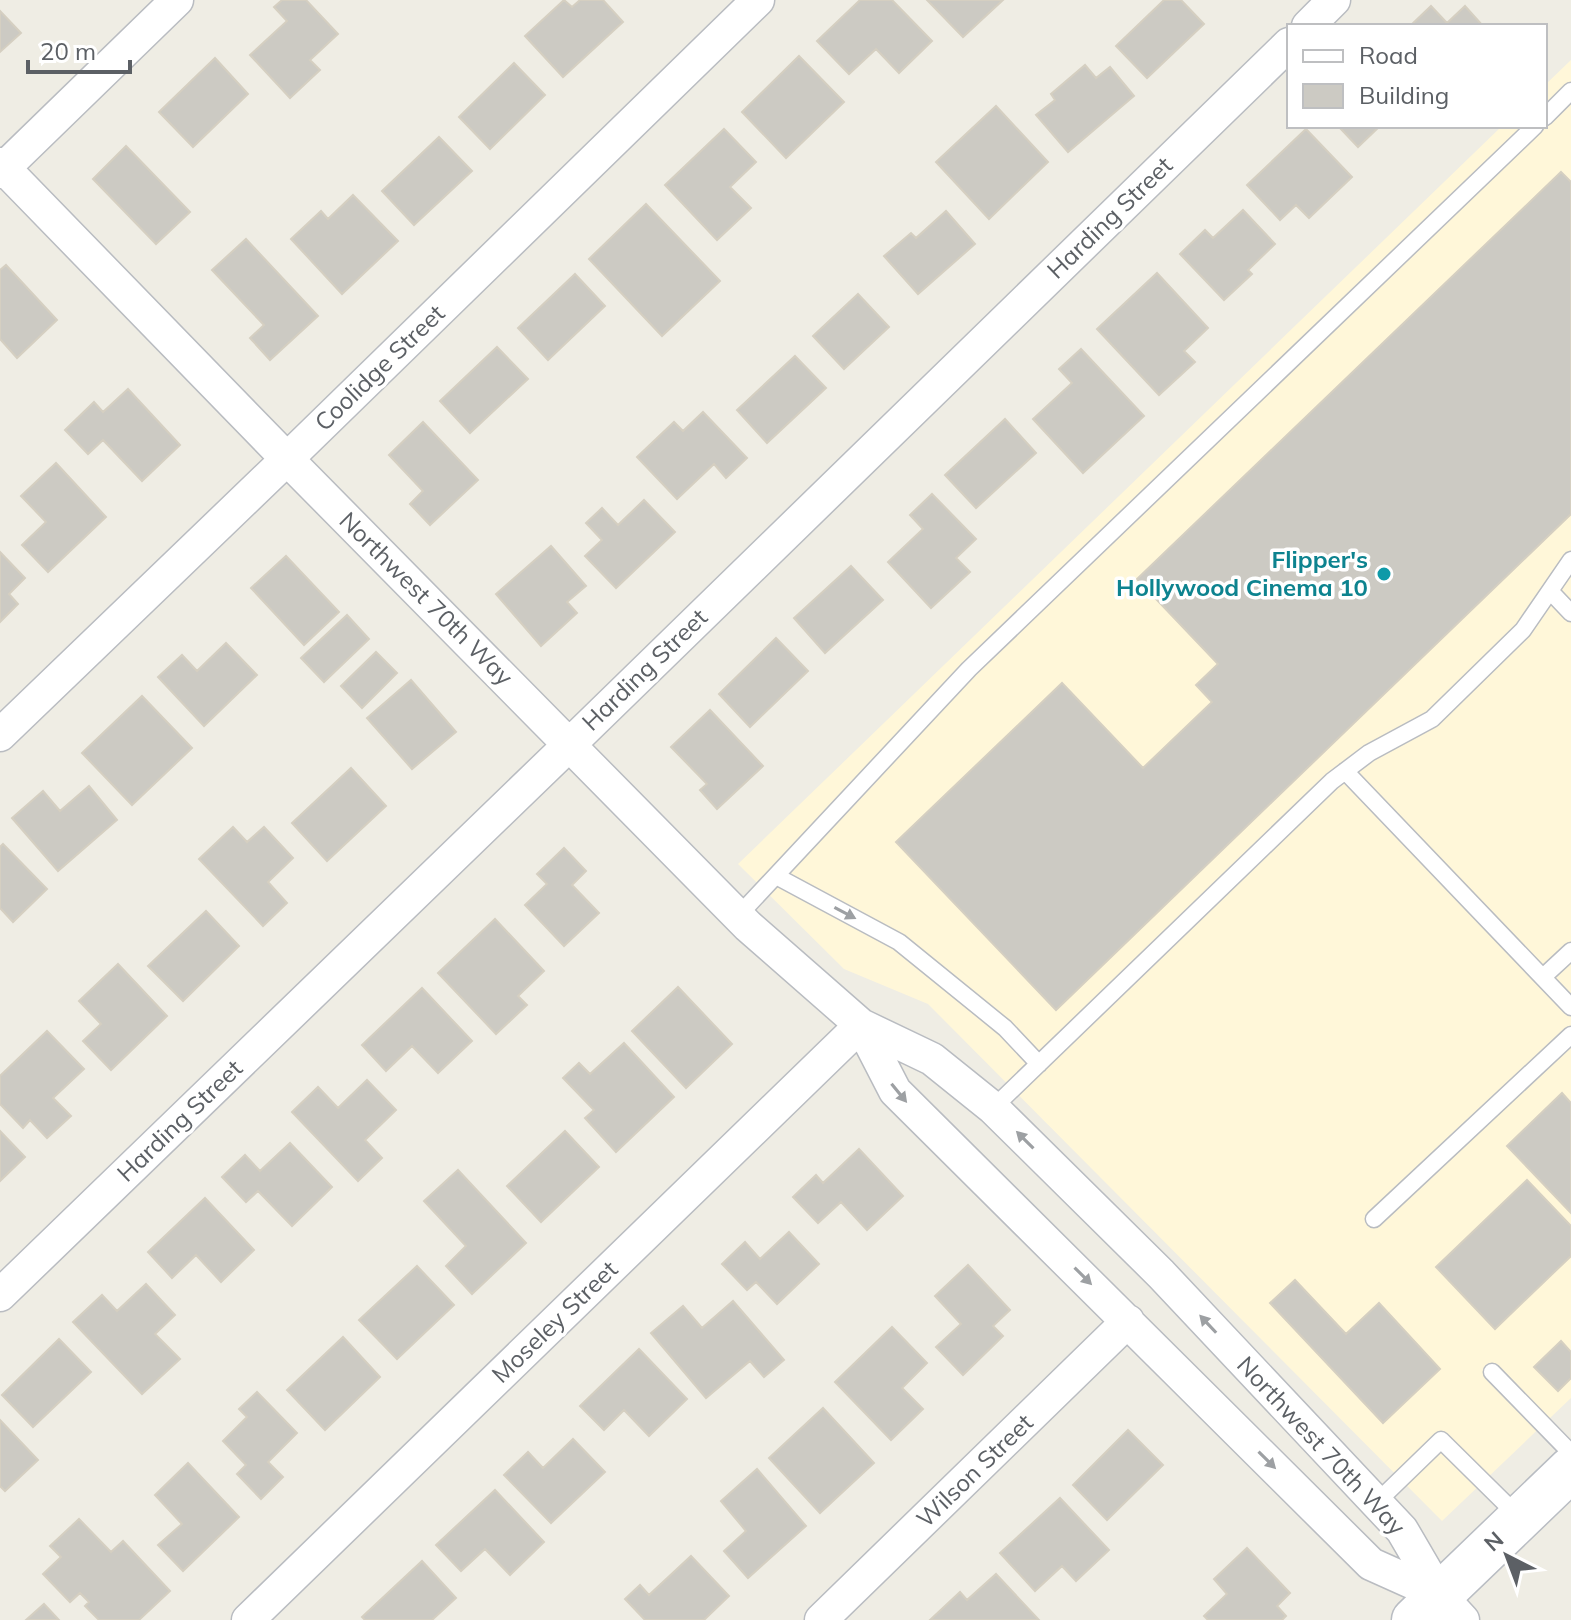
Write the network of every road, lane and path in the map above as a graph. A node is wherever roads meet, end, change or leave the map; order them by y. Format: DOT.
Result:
graph roads {
  1 [pos="177,0"];
  2 [pos="758,0"];
  3 [pos="1334,0"];
  4 [pos="1310,24"];
  5 [pos="1287,46"];
  6 [pos="1571,91"];
  7 [pos="1547,115"];
  8 [pos="1533,128"];
  9 [pos="1,168"];
  10 [pos="287,459"];
  11 [pos="1571,560"];
  12 [pos="1551,592"];
  13 [pos="1571,613"];
  14 [pos="0,735"];
  15 [pos="569,745"];
  16 [pos="1345,771"];
  17 [pos="776,876"];
  18 [pos="738,916"];
  19 [pos="1571,951"];
  20 [pos="1543,977"];
  21 [pos="1571,1007"];
  22 [pos="861,1025"];
  23 [pos="1571,1035"];
  24 [pos="1039,1064"];
  25 [pos="993,1108"];
  26 [pos="1374,1219"];
  27 [pos="0,1295"];
  28 [pos="1128,1321"];
  29 [pos="1492,1372"];
  30 [pos="1571,1453"];
  31 [pos="1571,1469"];
  32 [pos="1376,1503"];
  33 [pos="1520,1518"];
  34 [pos="1439,1612"];
  35 [pos="248,1620"];
  36 [pos="821,1620"];
  1 -- 9 [label="street"];
  2 -- 10 [label="street, Coolidge Street"];
  3 -- 4 [label="street"];
  5 -- 15 [label="street, Harding Street"];
  6 -- 7 [label="lane"];
  8 -- 17 [label="lane"];
  9 -- 10 [label="street, Northwest 70th Way"];
  10 -- 14 [label="street, Coolidge Street"];
  10 -- 15 [label="street, Northwest 70th Way"];
  11 -- 12 [label="lane"];
  12 -- 13 [label="lane"];
  12 -- 16 [label="lane"];
  15 -- 18 [label="street, Northwest 70th Way"];
  15 -- 27 [label="street, Harding Street"];
  16 -- 20 [label="lane"];
  16 -- 24 [label="lane"];
  17 -- 18 [label="lane"];
  17 -- 24 [label="lane, one-way"];
  18 -- 22 [label="street, Northwest 70th Way"];
  19 -- 20 [label="lane"];
  20 -- 21 [label="lane"];
  22 -- 25 [label="street, Northwest 70th Way"];
  22 -- 28 [label="street, Northwest 70th Way, one-way"];
  22 -- 35 [label="street, Moseley Street"];
  23 -- 26 [label="lane"];
  24 -- 25 [label="lane"];
  32 -- 25 [label="street, Northwest 70th Way, one-way"];
  28 -- 34 [label="street, Northwest 70th Way, one-way"];
  28 -- 36 [label="street, Wilson Street"];
  29 -- 30 [label="lane"];
  31 -- 33 [label="street"];
  32 -- 33 [label="lane"];
  32 -- 34 [label="street, Northwest 70th Way"];
  33 -- 34 [label="street"];
}
